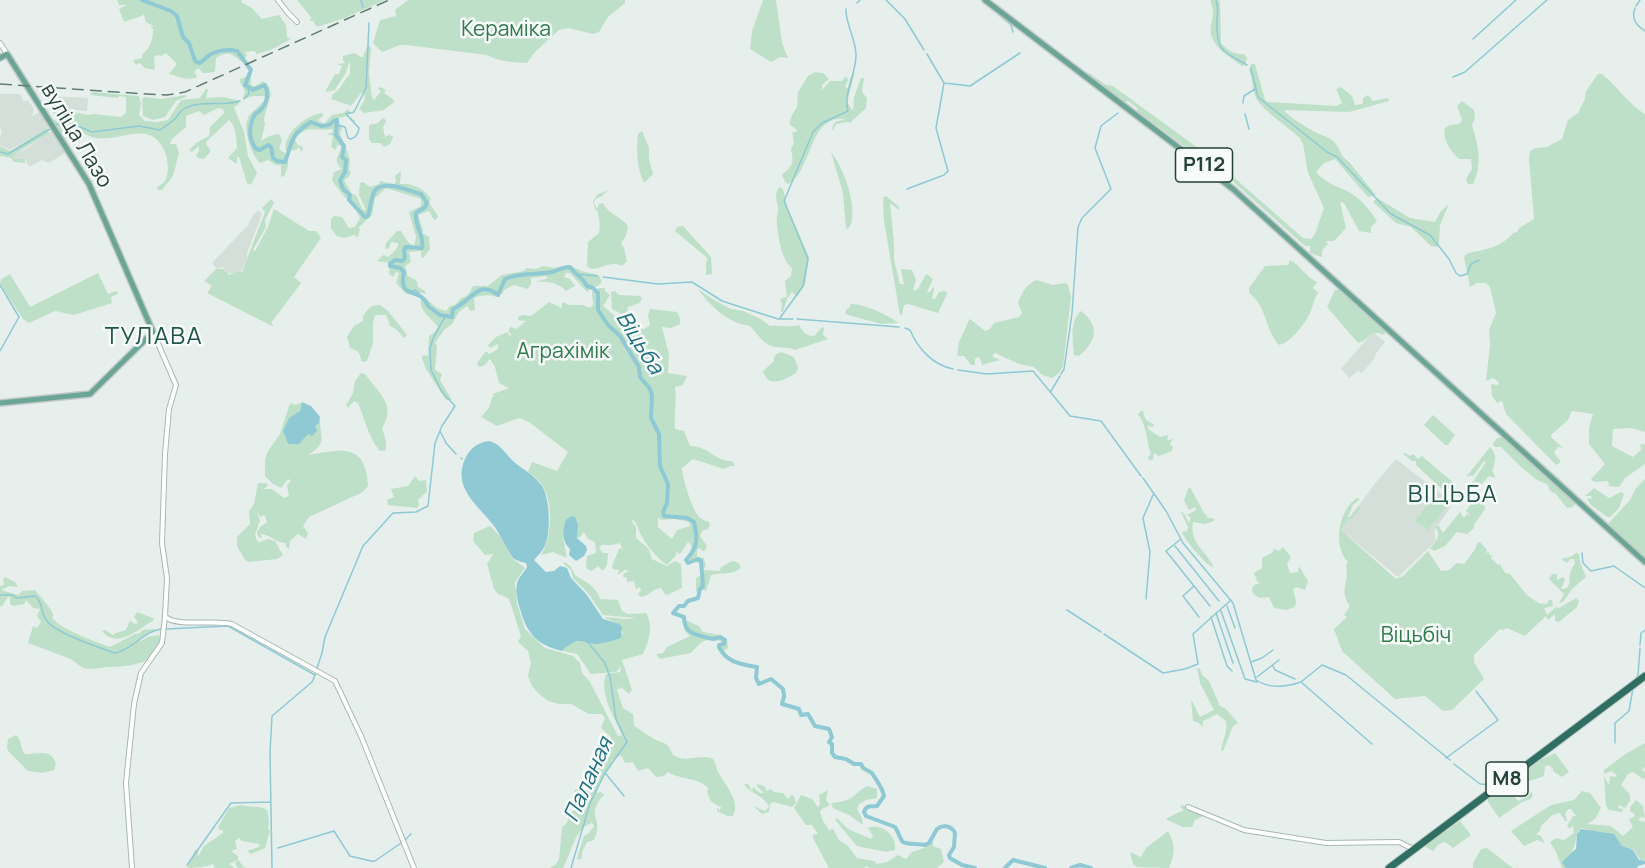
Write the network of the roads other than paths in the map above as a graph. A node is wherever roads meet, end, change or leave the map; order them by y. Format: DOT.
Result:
graph roads {
  1 [pos="279,0"];
  2 [pos="985,0"];
  3 [pos="297,22"];
  4 [pos="0,43"];
  5 [pos="7,54"];
  6 [pos="0,58"];
  7 [pos="153,332"];
  8 [pos="0,403"];
  9 [pos="1645,562"];
  10 [pos="165,616"];
  11 [pos="1645,676"];
  12 [pos="1188,807"];
  13 [pos="1414,849"];
  14 [pos="132,868"];
  15 [pos="414,868"];
  16 [pos="1389,868"];
  1 -- 3 [label="street"];
  2 -- 9 [label="main road, Р112"];
  4 -- 5 [label="street, вуліца Лазо"];
  5 -- 6 [label="main road"];
  5 -- 7 [label="main road, вуліца Лазо"];
  7 -- 8 [label="main road"];
  7 -- 10 [label="street"];
  10 -- 14 [label="street"];
  10 -- 15 [label="street"];
  11 -- 13 [label="highway, М8"];
  12 -- 13 [label="street"];
  13 -- 16 [label="highway, М8"];
}
